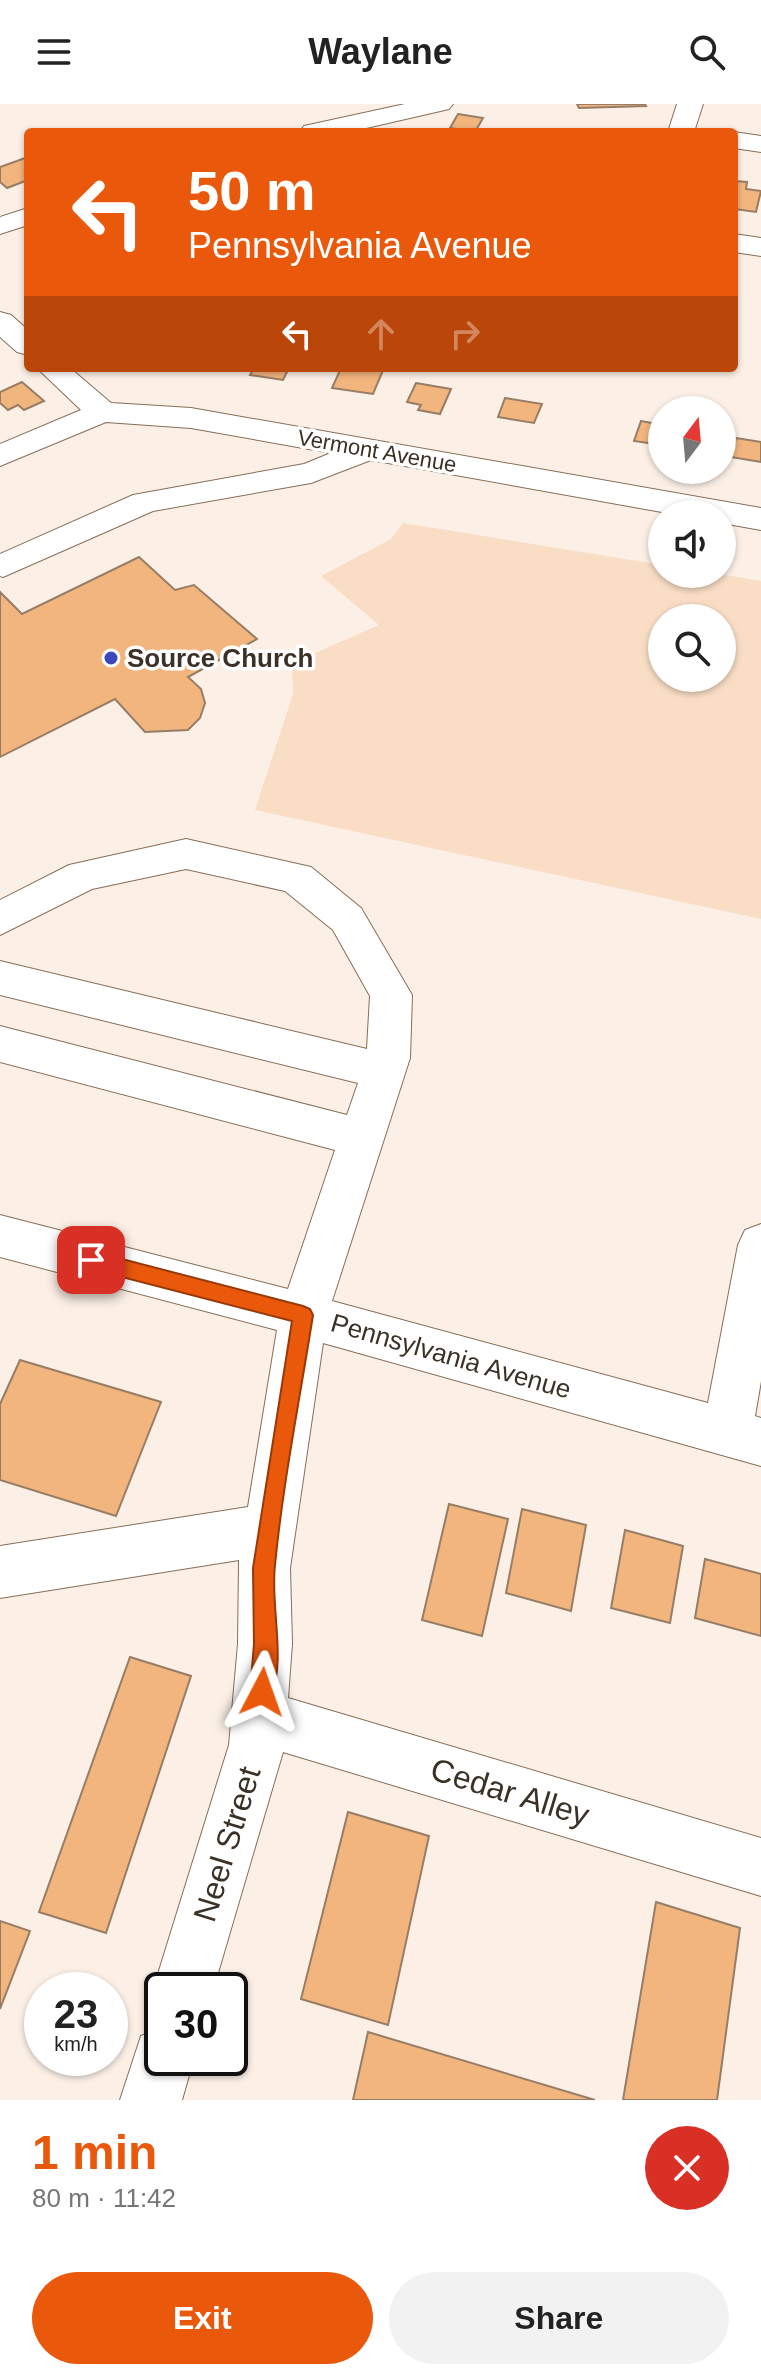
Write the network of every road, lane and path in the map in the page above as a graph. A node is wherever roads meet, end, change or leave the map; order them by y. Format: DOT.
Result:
graph roads {
  1 [pos="440,104"];
  2 [pos="690,104"];
  3 [pos="331,128"];
  4 [pos="682,128"];
  5 [pos="738,141"];
  6 [pos="761,144"];
  7 [pos="24,217"];
  8 [pos="0,226"];
  9 [pos="738,244"];
  10 [pos="761,247"];
  11 [pos="0,321"];
  12 [pos="24,342"];
  13 [pos="57,372"];
  14 [pos="102,412"];
  15 [pos="368,449"];
  16 [pos="0,456"];
  17 [pos="761,519"];
  18 [pos="3,566"];
  19 [pos="0,919"];
  20 [pos="0,978"];
  21 [pos="0,1044"];
  22 [pos="384,1071"];
  23 [pos="361,1138"];
  24 [pos="0,1236"];
  25 [pos="761,1245"];
  26 [pos="303,1315"];
  27 [pos="744,1438"];
  28 [pos="270,1529"];
  29 [pos="0,1572"];
  30 [pos="260,1717"];
  31 [pos="761,1867"];
  32 [pos="188,1972"];
  33 [pos="158,2076"];
  34 [pos="151,2100"];
  1 -- 3 [label="street"];
  2 -- 4 [label="street"];
  5 -- 6 [label="street"];
  7 -- 8 [label="street"];
  9 -- 10 [label="street"];
  11 -- 12 [label="street"];
  13 -- 14 [label="street"];
  14 -- 15 [label="street, Vermont Avenue"];
  14 -- 16 [label="street, Vermont Avenue"];
  15 -- 17 [label="street, Vermont Avenue"];
  15 -- 18 [label="street"];
  19 -- 22 [label="street, Neel Street"];
  20 -- 22 [label="street"];
  21 -- 23 [label="street"];
  22 -- 23 [label="street, Neel Street"];
  23 -- 26 [label="street, Neel Street"];
  24 -- 26 [label="street, Pennsylvania Avenue"];
  25 -- 27 [label="street"];
  26 -- 27 [label="street, Pennsylvania Avenue"];
  26 -- 28 [label="street, Neel Street"];
  28 -- 29 [label="street"];
  28 -- 30 [label="street, Neel Street"];
  30 -- 31 [label="street, Cedar Alley"];
  30 -- 32 [label="street, Neel Street"];
  33 -- 34 [label="street"];
}
